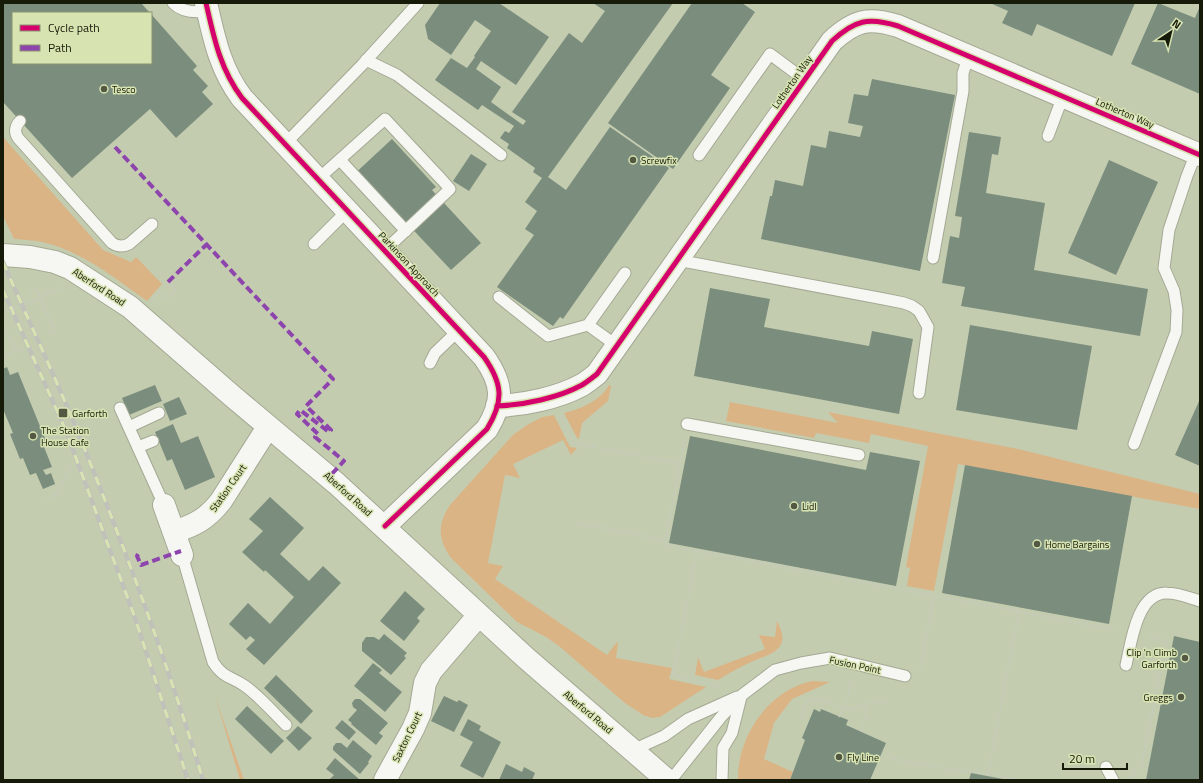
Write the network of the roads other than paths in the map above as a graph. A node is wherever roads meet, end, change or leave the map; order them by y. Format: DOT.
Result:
graph roads {
  1 [pos="173,3"];
  2 [pos="418,3"];
  3 [pos="207,7"];
  4 [pos="968,55"];
  5 [pos="366,60"];
  6 [pos="805,80"];
  7 [pos="1063,96"];
  8 [pos="20,121"];
  9 [pos="1048,136"];
  10 [pos="285,144"];
  11 [pos="1198,154"];
  12 [pos="501,155"];
  13 [pos="699,156"];
  14 [pos="340,160"];
  15 [pos="318,179"];
  16 [pos="347,211"];
  17 [pos="152,224"];
  18 [pos="406,231"];
  19 [pos="314,244"];
  20 [pos="384,251"];
  21 [pos="3,254"];
  22 [pos="933,258"];
  23 [pos="677,260"];
  24 [pos="625,273"];
  25 [pos="499,297"];
  26 [pos="588,325"];
  27 [pos="459,330"];
  28 [pos="617,346"];
  29 [pos="430,363"];
  30 [pos="919,393"];
  31 [pos="498,406"];
  32 [pos="120,408"];
  33 [pos="159,413"];
  34 [pos="687,424"];
  35 [pos="129,427"];
  36 [pos="268,427"];
  37 [pos="153,441"];
  38 [pos="1134,444"];
  39 [pos="138,447"];
  40 [pos="858,455"];
  41 [pos="164,505"];
  42 [pos="385,526"];
  43 [pos="174,532"];
  44 [pos="182,555"];
  45 [pos="1200,601"];
  46 [pos="479,615"];
  47 [pos="1126,665"];
  48 [pos="905,676"];
  49 [pos="742,695"];
  50 [pos="286,724"];
  51 [pos="633,750"];
  52 [pos="1106,767"];
  53 [pos="385,780"];
  54 [pos="667,780"];
  55 [pos="671,780"];
  56 [pos="722,780"];
  57 [pos="1114,780"];
  1 -- 3 [label="lane"];
  2 -- 5 [label="lane"];
  3 -- 10 [label="street, Parkinson Approach"];
  4 -- 6 [label="street, Lotherton Way"];
  4 -- 7 [label="street, Lotherton Way"];
  4 -- 22 [label="lane"];
  5 -- 10 [label="lane"];
  5 -- 12 [label="lane"];
  6 -- 13 [label="lane"];
  6 -- 23 [label="street, Lotherton Way"];
  7 -- 9 [label="lane"];
  7 -- 11 [label="street, Lotherton Way"];
  8 -- 17 [label="lane"];
  10 -- 15 [label="street, Parkinson Approach"];
  11 -- 38 [label="lane"];
  14 -- 15 [label="lane"];
  14 -- 18 [label="lane"];
  14 -- 18 [label="lane"];
  15 -- 16 [label="street, Parkinson Approach"];
  16 -- 19 [label="lane"];
  16 -- 20 [label="street, Parkinson Approach"];
  18 -- 20 [label="lane"];
  20 -- 27 [label="street, Parkinson Approach"];
  21 -- 36 [label="street, Aberford Road"];
  23 -- 28 [label="street, Lotherton Way"];
  23 -- 30 [label="lane"];
  24 -- 26 [label="lane"];
  25 -- 26 [label="lane"];
  26 -- 28 [label="lane"];
  27 -- 29 [label="lane"];
  27 -- 31 [label="street, Parkinson Approach"];
  28 -- 31 [label="street, Lotherton Way"];
  31 -- 42 [label="street, Parkinson Approach"];
  32 -- 35 [label="lane"];
  33 -- 35 [label="lane"];
  34 -- 40 [label="lane"];
  35 -- 39 [label="lane"];
  36 -- 42 [label="street, Aberford Road"];
  36 -- 43 [label="street, Station Court"];
  37 -- 39 [label="lane"];
  39 -- 41 [label="lane"];
  41 -- 43 [label="street"];
  42 -- 46 [label="street, Aberford Road"];
  43 -- 44 [label="street"];
  44 -- 50 [label="lane"];
  45 -- 47 [label="lane"];
  46 -- 51 [label="street, Aberford Road"];
  46 -- 53 [label="street, Saxton Court"];
  48 -- 49 [label="lane, Fusion Point"];
  49 -- 51 [label="lane, Fusion Point"];
  49 -- 55 [label="lane, Fusion Point"];
  49 -- 56 [label="lane"];
  51 -- 54 [label="street, Aberford Road"];
  52 -- 57 [label="lane"];
}
